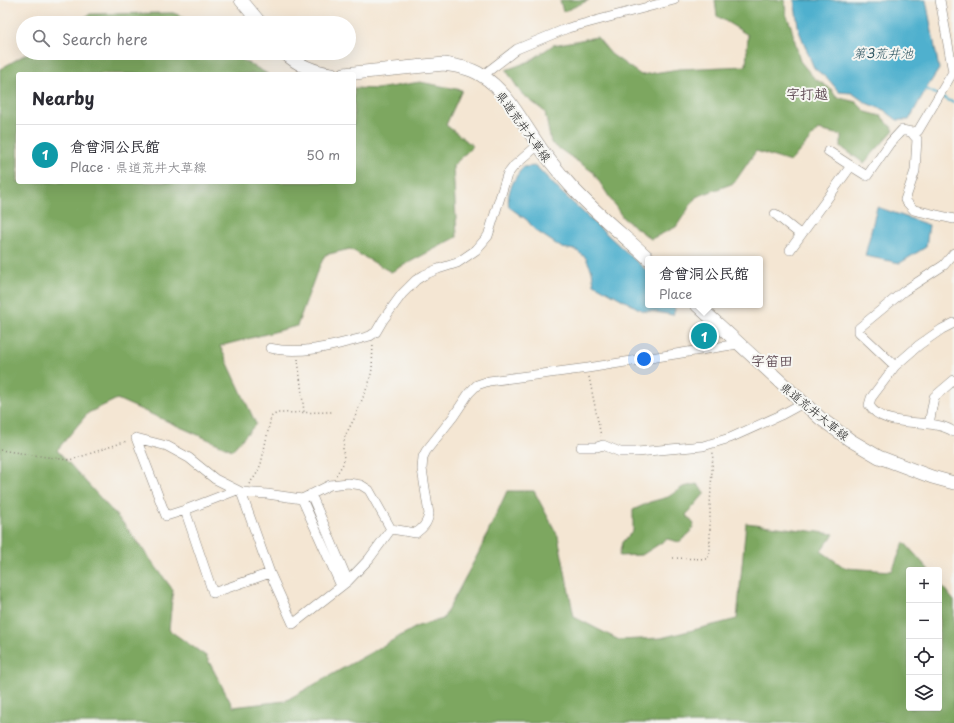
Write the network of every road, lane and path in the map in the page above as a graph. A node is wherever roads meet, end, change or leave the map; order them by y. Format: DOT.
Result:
graph roads {
  1 [pos="241,0"];
  2 [pos="674,0"];
  3 [pos="940,0"];
  4 [pos="254,16"];
  5 [pos="293,60"];
  6 [pos="323,72"];
  7 [pos="356,73"];
  8 [pos="482,76"];
  9 [pos="911,132"];
  10 [pos="538,145"];
  11 [pos="828,151"];
  12 [pos="851,166"];
  13 [pos="775,214"];
  14 [pos="954,219"];
  15 [pos="801,235"];
  16 [pos="790,250"];
  17 [pos="954,253"];
  18 [pos="646,256"];
  19 [pos="700,308"];
  20 [pos="954,323"];
  21 [pos="374,334"];
  22 [pos="738,344"];
  23 [pos="270,348"];
  24 [pos="297,351"];
  25 [pos="895,366"];
  26 [pos="588,368"];
  27 [pos="954,380"];
  28 [pos="803,403"];
  29 [pos="304,412"];
  30 [pos="332,412"];
  31 [pos="929,424"];
  32 [pos="954,432"];
  33 [pos="136,438"];
  34 [pos="714,442"];
  35 [pos="603,445"];
  36 [pos="581,447"];
  37 [pos="0,450"];
  38 [pos="954,484"];
  39 [pos="333,485"];
  40 [pos="241,491"];
  41 [pos="311,494"];
  42 [pos="302,499"];
  43 [pos="185,510"];
  44 [pos="391,529"];
  45 [pos="673,558"];
  46 [pos="270,573"];
  47 [pos="344,584"];
  1 -- 4 [label="main road"];
  2 -- 8 [label="street"];
  3 -- 9 [label="street"];
  5 -- 6 [label="main road"];
  7 -- 8 [label="main road, 県道荒井大草線"];
  8 -- 10 [label="main road, 県道荒井大草線"];
  9 -- 12 [label="street"];
  9 -- 14 [label="street"];
  10 -- 18 [label="main road, 県道荒井大草線"];
  10 -- 21 [label="street"];
  11 -- 12 [label="street"];
  12 -- 15 [label="street"];
  13 -- 15 [label="street"];
  15 -- 16 [label="street"];
  17 -- 25 [label="street"];
  19 -- 22 [label="main road, 県道荒井大草線"];
  20 -- 25 [label="street"];
  21 -- 24 [label="street"];
  21 -- 39 [label="path"];
  22 -- 26 [label="street"];
  22 -- 28 [label="main road, 県道荒井大草線"];
  23 -- 24 [label="street"];
  24 -- 29 [label="path"];
  25 -- 31 [label="street"];
  26 -- 35 [label="path"];
  26 -- 44 [label="street"];
  27 -- 31 [label="street"];
  28 -- 34 [label="street"];
  28 -- 38 [label="main road, 県道荒井大草線"];
  29 -- 30 [label="path"];
  29 -- 40 [label="path"];
  31 -- 32 [label="street"];
  33 -- 37 [label="path"];
  33 -- 40 [label="street"];
  33 -- 43 [label="street"];
  34 -- 35 [label="street"];
  34 -- 45 [label="path"];
  35 -- 36 [label="street"];
  39 -- 41 [label="street"];
  39 -- 44 [label="street"];
  40 -- 42 [label="street"];
  40 -- 43 [label="street"];
  40 -- 46 [label="street"];
  41 -- 42 [label="street"];
  41 -- 47 [label="street"];
  42 -- 47 [label="street"];
  43 -- 46 [label="street"];
  44 -- 47 [label="street"];
  46 -- 47 [label="street"];
}
